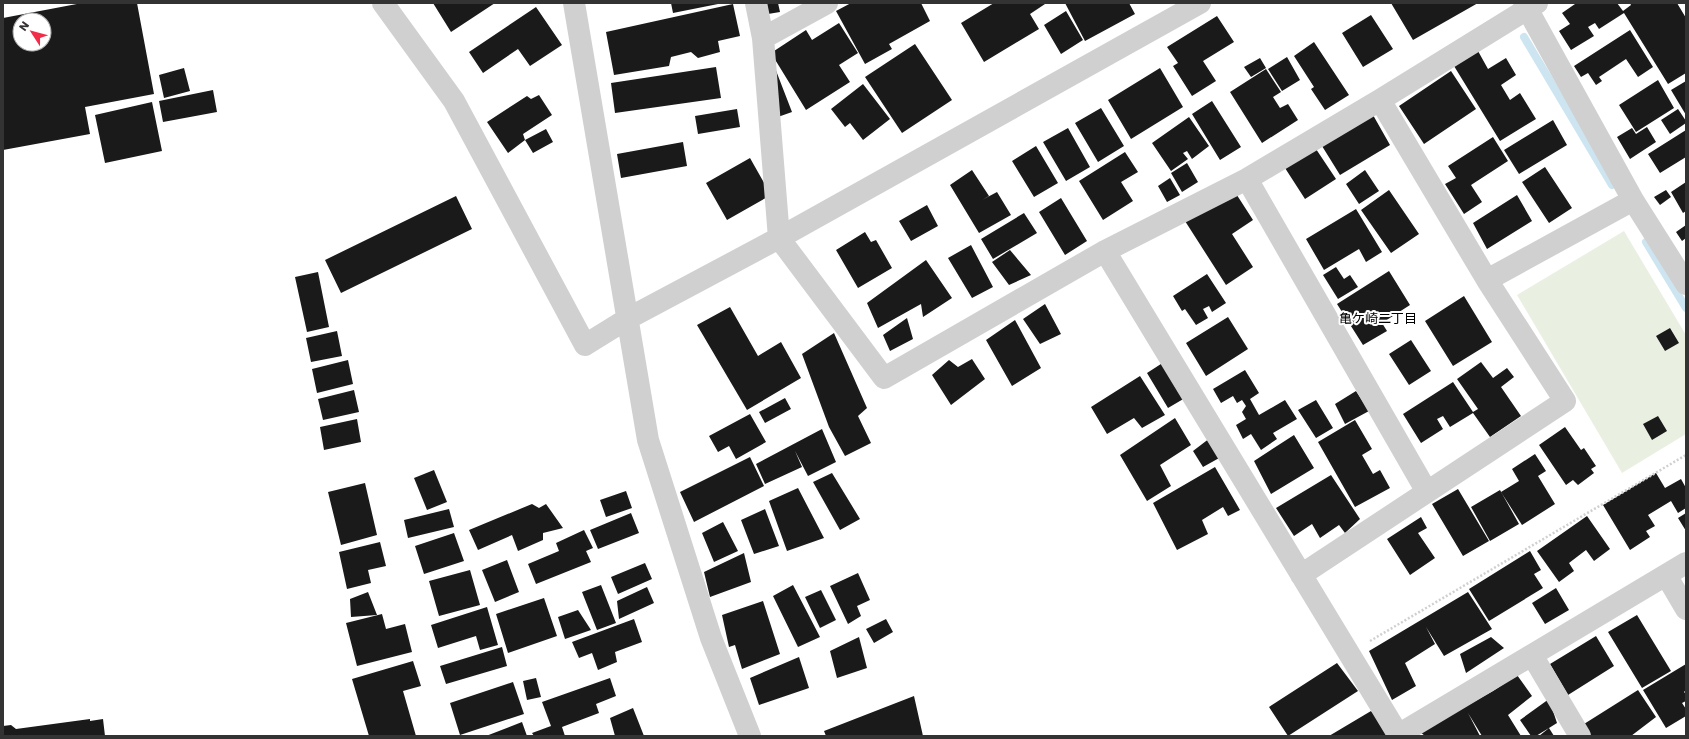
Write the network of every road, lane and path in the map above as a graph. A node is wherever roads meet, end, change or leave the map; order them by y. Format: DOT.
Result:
graph roads {
  1 [pos="383,3"];
  2 [pos="574,3"];
  3 [pos="756,3"];
  4 [pos="827,3"];
  5 [pos="1200,3"];
  6 [pos="1530,5"];
  7 [pos="763,38"];
  8 [pos="1380,100"];
  9 [pos="1247,179"];
  10 [pos="1633,200"];
  11 [pos="780,238"];
  12 [pos="1105,252"];
  13 [pos="1488,280"];
  14 [pos="1686,284"];
  15 [pos="627,319"];
  16 [pos="1686,455"];
  17 [pos="1427,492"];
  18 [pos="1686,563"];
  19 [pos="1301,575"];
  20 [pos="1666,575"];
  21 [pos="1686,609"];
  22 [pos="1349,654"];
  23 [pos="1532,655"];
  24 [pos="750,736"];
  25 [pos="1398,736"];
  26 [pos="1580,736"];
  1 -- 15 [label="street"];
  2 -- 15 [label="street"];
  3 -- 7 [label="street"];
  4 -- 7 [label="street"];
  5 -- 11 [label="street"];
  6 -- 8 [label="street"];
  6 -- 10 [label="street"];
  7 -- 11 [label="street"];
  8 -- 9 [label="street"];
  8 -- 13 [label="street"];
  9 -- 12 [label="street"];
  9 -- 17 [label="street"];
  10 -- 13 [label="street"];
  10 -- 14 [label="street"];
  11 -- 12 [label="street"];
  11 -- 15 [label="street"];
  12 -- 19 [label="street"];
  13 -- 17 [label="street"];
  15 -- 24 [label="street"];
  16 -- 22 [label="path"];
  17 -- 19 [label="street"];
  18 -- 20 [label="street"];
  19 -- 22 [label="street"];
  20 -- 21 [label="street"];
  20 -- 23 [label="street"];
  22 -- 25 [label="street"];
  23 -- 25 [label="street"];
  23 -- 26 [label="street"];
}
